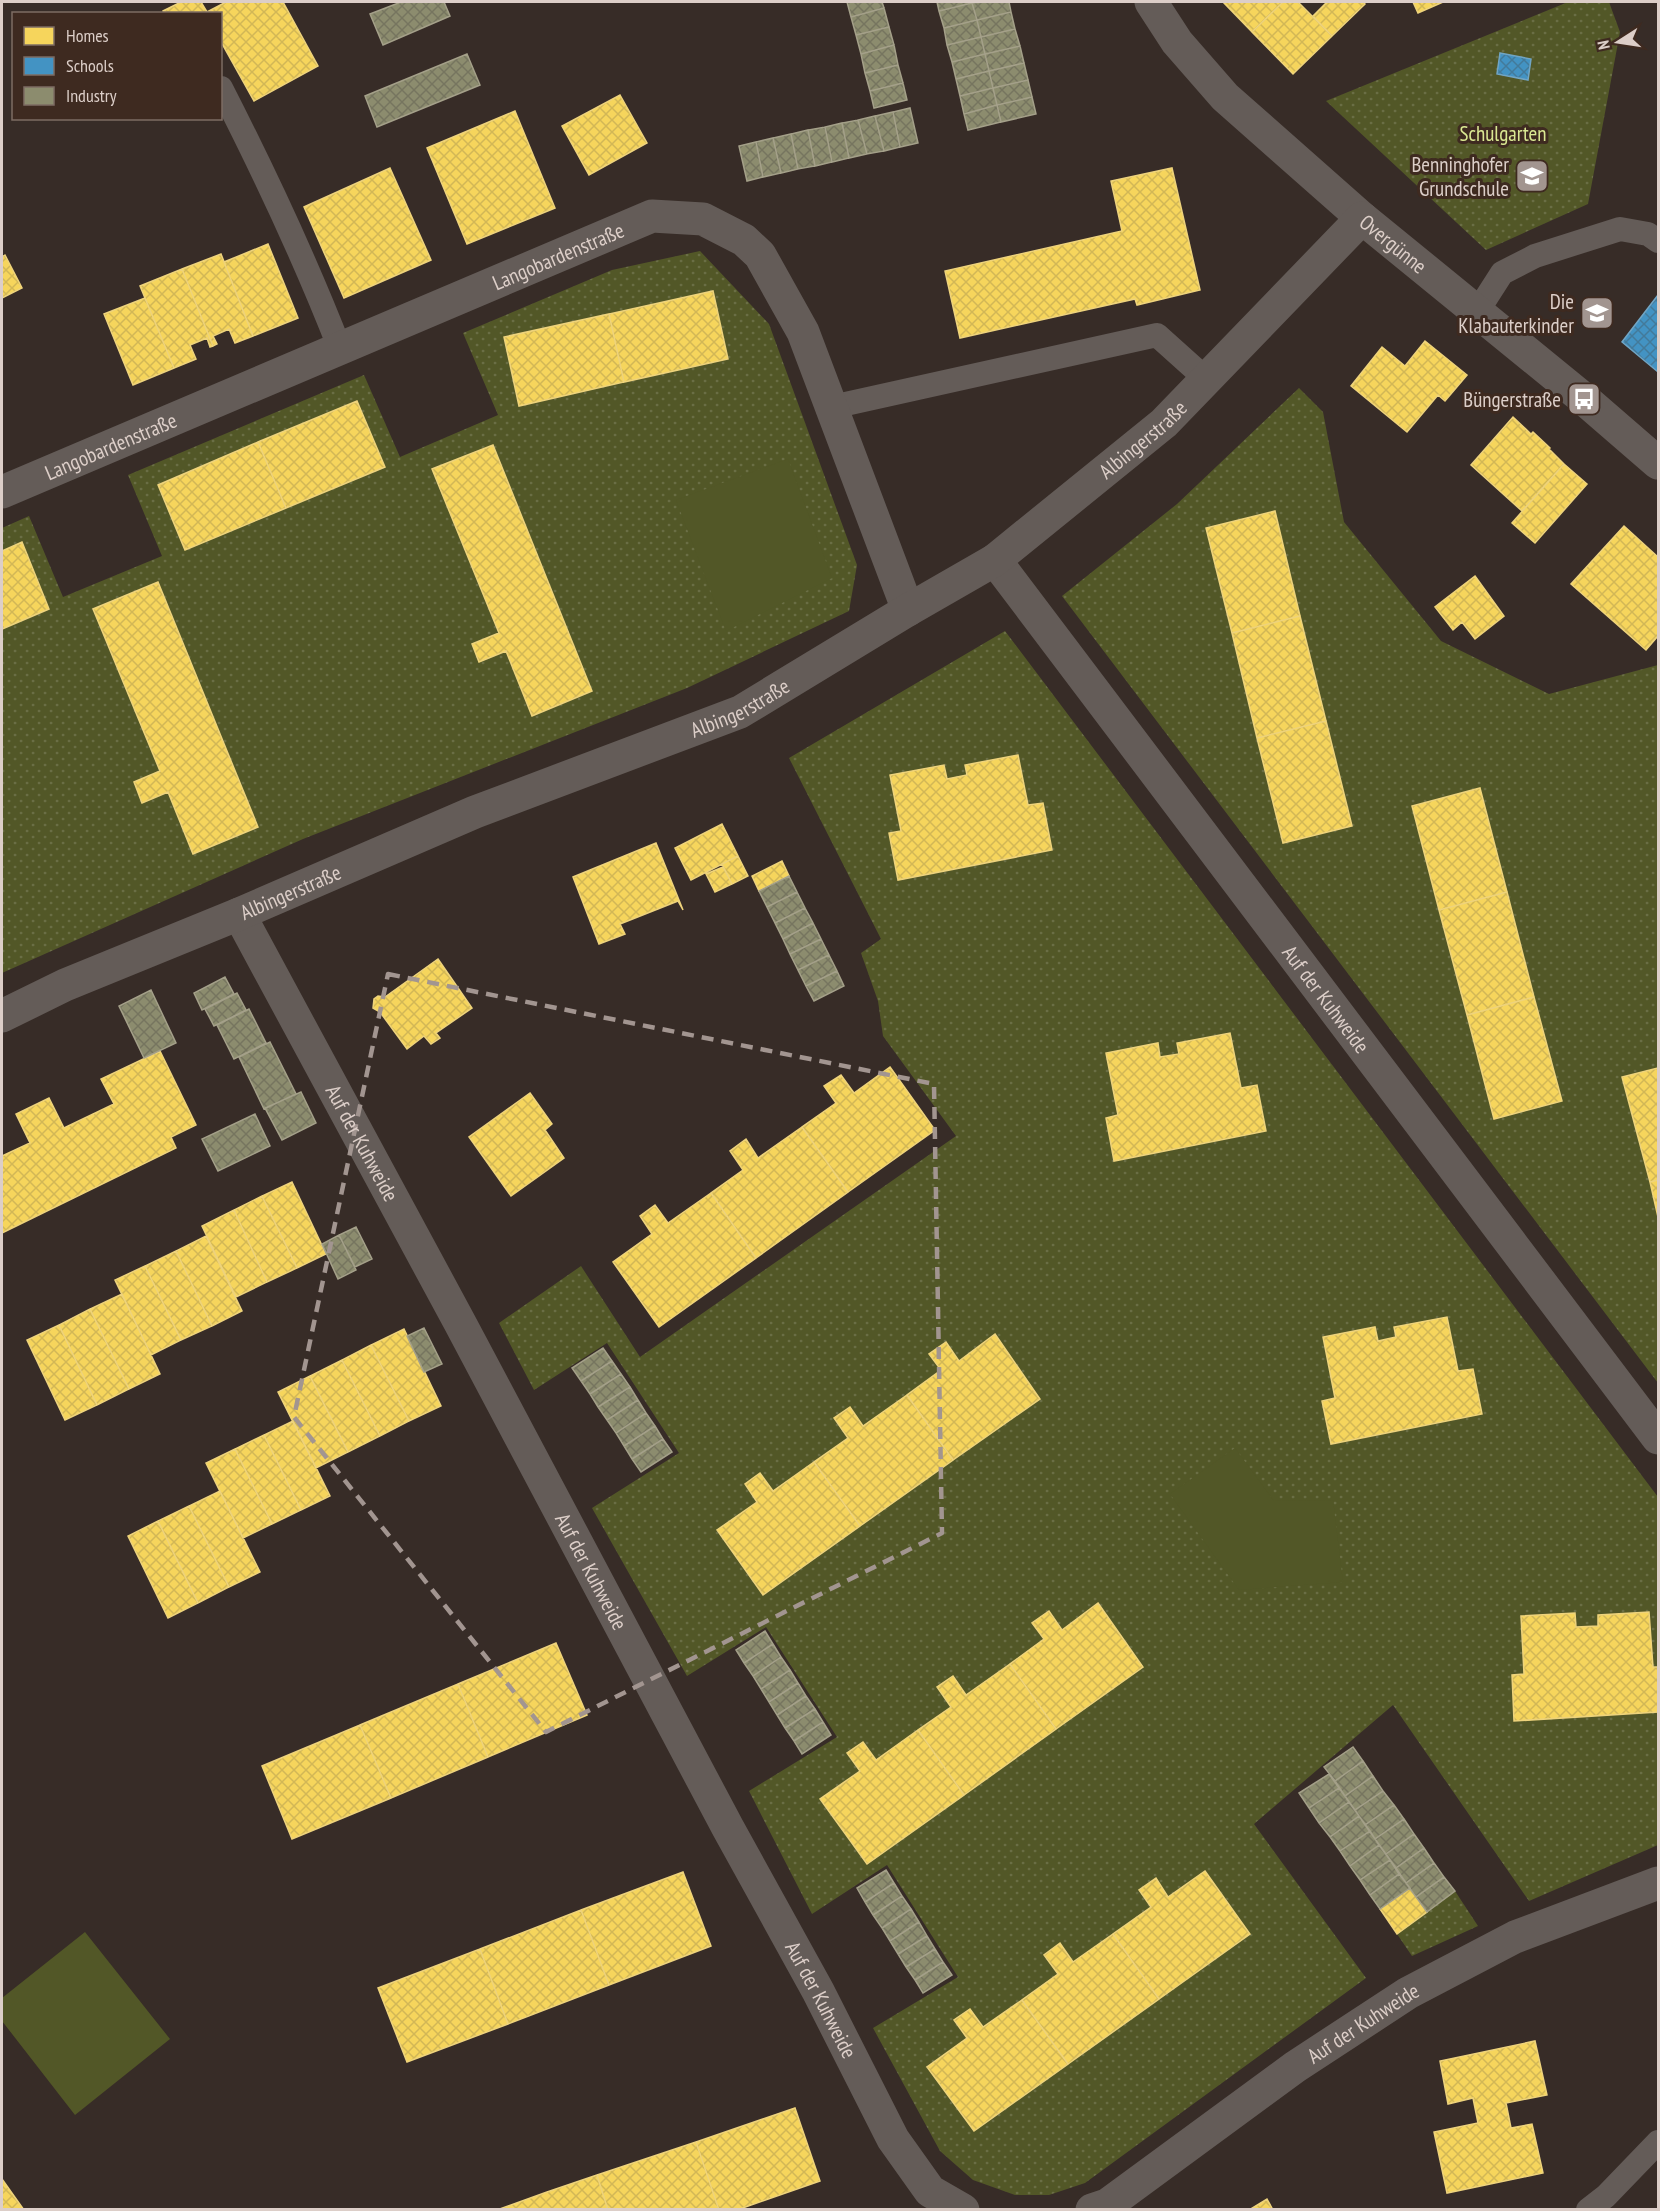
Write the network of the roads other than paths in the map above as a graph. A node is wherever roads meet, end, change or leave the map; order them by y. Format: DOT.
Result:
graph roads {
  1 [pos="1151,2"];
  2 [pos="222,90"];
  3 [pos="1362,218"];
  4 [pos="1659,241"];
  5 [pos="1477,312"];
  6 [pos="340,348"];
  7 [pos="1206,379"];
  8 [pos="832,407"];
  9 [pos="1659,463"];
  10 [pos="2,492"];
  11 [pos="995,560"];
  12 [pos="908,610"];
  13 [pos="239,914"];
  14 [pos="2,1016"];
  15 [pos="1659,1438"];
  16 [pos="1659,1883"];
  17 [pos="1659,2142"];
  18 [pos="963,2210"];
  19 [pos="1092,2210"];
  20 [pos="1588,2210"];
  1 -- 3 [label="street, Overgünne"];
  2 -- 6 [label="lane"];
  3 -- 5 [label="street, Overgünne"];
  3 -- 7 [label="street, Albingerstraße"];
  4 -- 5 [label="lane"];
  5 -- 9 [label="street, Overgünne"];
  6 -- 8 [label="street, Langobardenstraße"];
  6 -- 10 [label="street, Langobardenstraße"];
  7 -- 8 [label="lane"];
  7 -- 11 [label="street, Albingerstraße"];
  8 -- 12 [label="street, Langobardenstraße"];
  11 -- 12 [label="street, Albingerstraße"];
  11 -- 15 [label="street, Auf der Kuhweide"];
  12 -- 13 [label="street, Albingerstraße"];
  13 -- 14 [label="street, Albingerstraße"];
  13 -- 18 [label="street, Auf der Kuhweide"];
  16 -- 19 [label="street, Auf der Kuhweide"];
  17 -- 20 [label="lane"];
}
